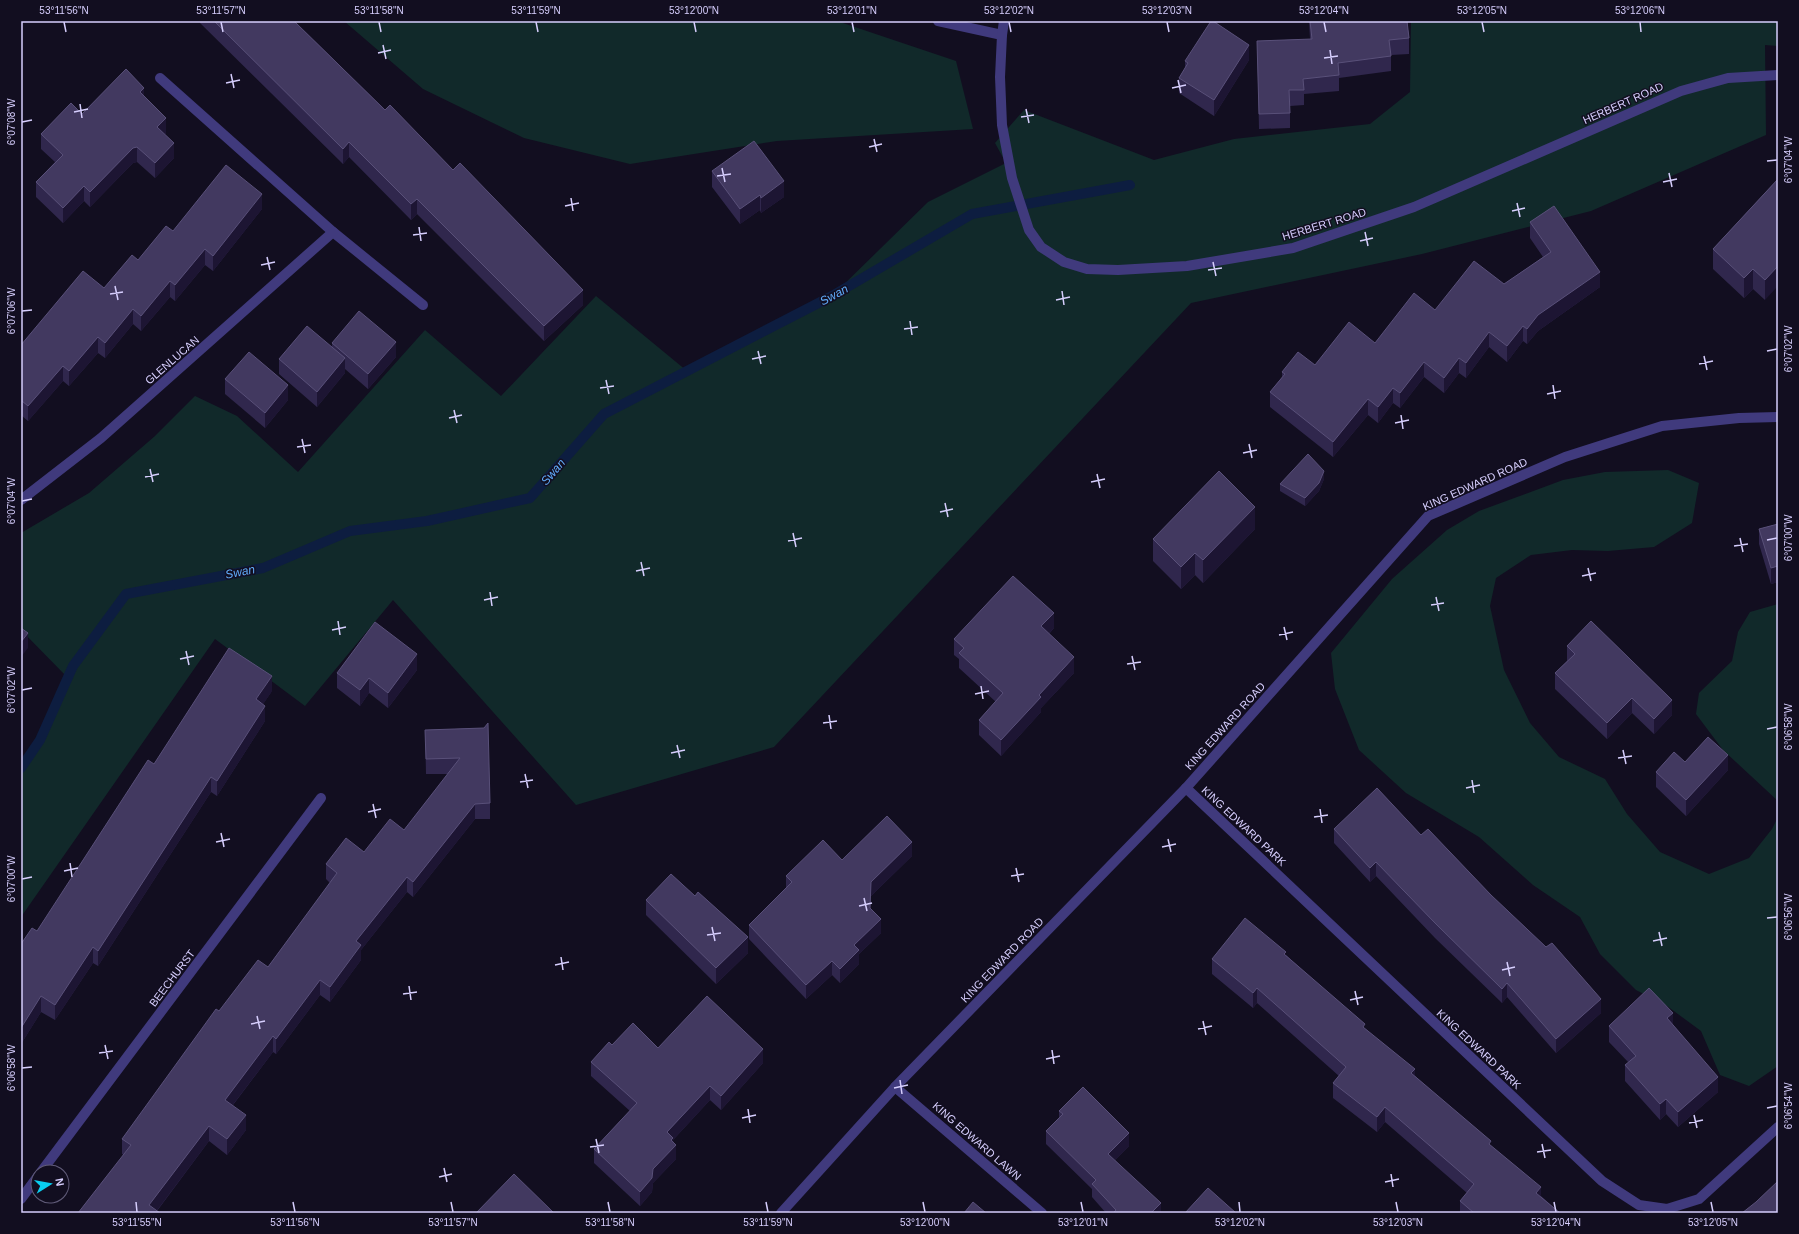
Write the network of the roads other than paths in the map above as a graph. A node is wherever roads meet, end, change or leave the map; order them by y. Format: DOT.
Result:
graph roads {
  1 [pos="938,21"];
  2 [pos="1004,21"];
  3 [pos="1002,35"];
  4 [pos="1778,75"];
  5 [pos="160,78"];
  6 [pos="333,232"];
  7 [pos="423,304"];
  8 [pos="1778,417"];
  9 [pos="21,500"];
  10 [pos="1186,788"];
  11 [pos="321,798"];
  12 [pos="895,1087"];
  13 [pos="1778,1127"];
  14 [pos="47,1164"];
  15 [pos="30,1187"];
  16 [pos="21,1199"];
  17 [pos="781,1213"];
  18 [pos="1042,1213"];
  1 -- 3 [label="street"];
  2 -- 3 [label="street, HERBERT ROAD"];
  3 -- 4 [label="street, HERBERT ROAD"];
  5 -- 6 [label="street"];
  6 -- 7 [label="street"];
  6 -- 9 [label="street, GLENLUCAN"];
  8 -- 10 [label="street, KING EDWARD ROAD"];
  10 -- 12 [label="street, KING EDWARD ROAD"];
  10 -- 13 [label="street, KING EDWARD PARK"];
  11 -- 14 [label="street, BEECHURST"];
  12 -- 17 [label="street, KING EDWARD ROAD"];
  12 -- 18 [label="street, KING EDWARD LAWN"];
  15 -- 16 [label="street"];
}
